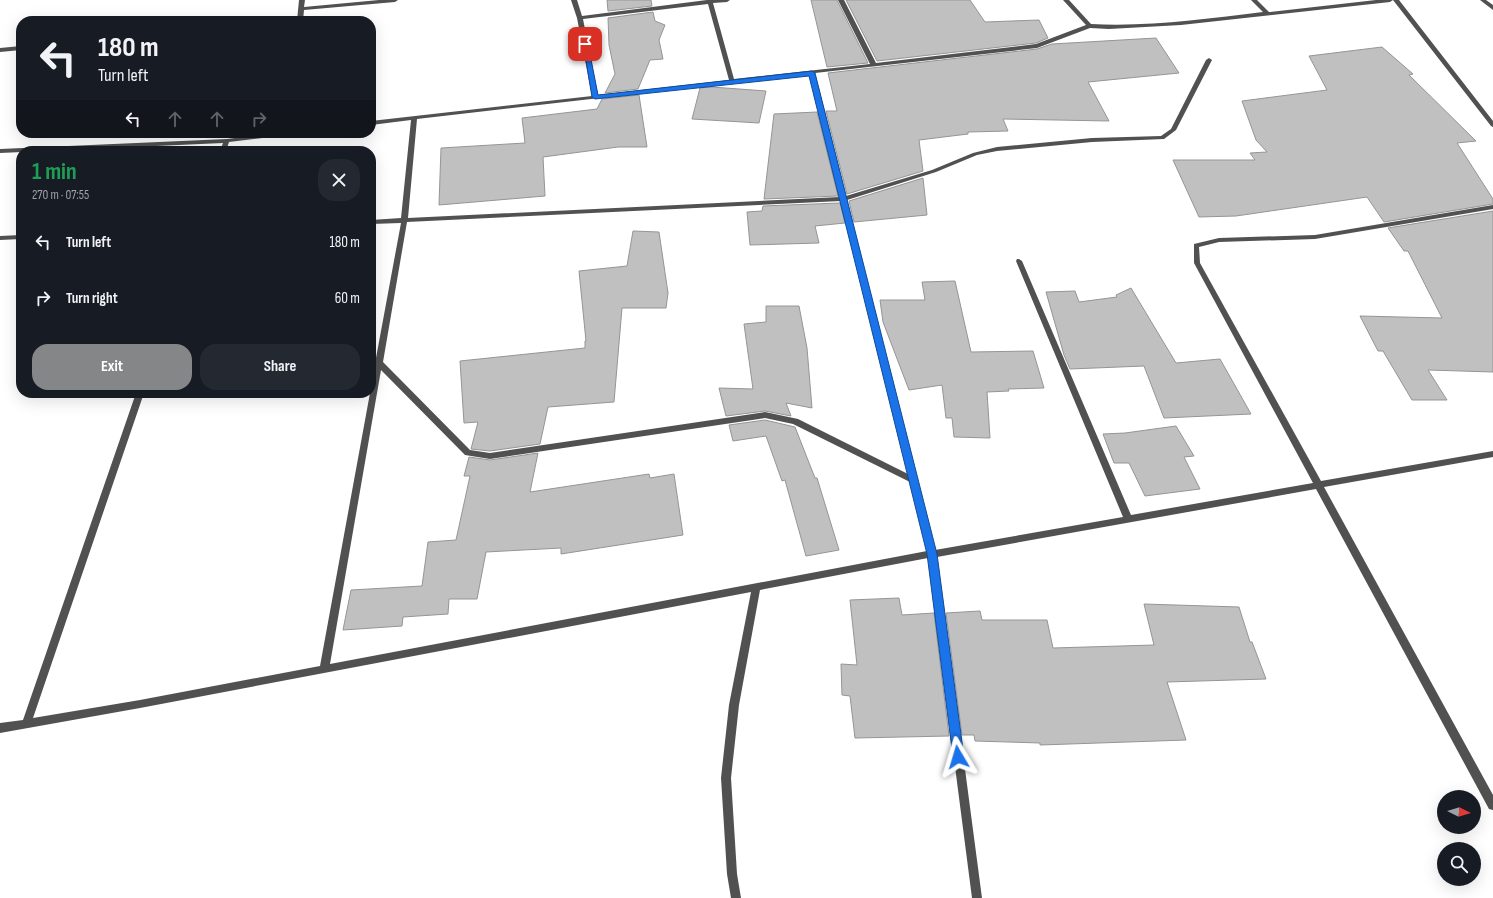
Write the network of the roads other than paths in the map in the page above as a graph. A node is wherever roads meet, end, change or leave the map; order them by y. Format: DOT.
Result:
graph roads {
  1 [pos="302,0"];
  2 [pos="395,0"];
  3 [pos="574,0"];
  4 [pos="727,0"];
  5 [pos="841,0"];
  6 [pos="1066,0"];
  7 [pos="1254,0"];
  8 [pos="1390,0"];
  9 [pos="1396,0"];
  10 [pos="1483,0"];
  11 [pos="710,1"];
  12 [pos="1493,8"];
  13 [pos="302,9"];
  14 [pos="1267,13"];
  15 [pos="301,16"];
  16 [pos="580,18"];
  17 [pos="1089,26"];
  18 [pos="16,48"];
  19 [pos="0,50"];
  20 [pos="1209,60"];
  21 [pos="874,65"];
  22 [pos="812,73"];
  23 [pos="732,82"];
  24 [pos="595,97"];
  25 [pos="414,118"];
  26 [pos="376,122"];
  27 [pos="1493,125"];
  28 [pos="249,138"];
  29 [pos="227,141"];
  30 [pos="114,146"];
  31 [pos="225,146"];
  32 [pos="16,150"];
  33 [pos="0,151"];
  34 [pos="844,199"];
  35 [pos="1493,207"];
  36 [pos="376,222"];
  37 [pos="404,222"];
  38 [pos="16,237"];
  39 [pos="0,238"];
  40 [pos="1019,261"];
  41 [pos="379,363"];
  42 [pos="376,380"];
  43 [pos="138,398"];
  44 [pos="373,398"];
  45 [pos="1493,454"];
  46 [pos="913,480"];
  47 [pos="1318,484"];
  48 [pos="1128,519"];
  49 [pos="932,554"];
  50 [pos="756,587"];
  51 [pos="324,669"];
  52 [pos="26,724"];
  53 [pos="0,728"];
  54 [pos="1493,805"];
  55 [pos="736,898"];
  56 [pos="977,898"];
  1 -- 13 [label="street"];
  2 -- 13 [label="street"];
  3 -- 16 [label="street"];
  4 -- 11 [label="street"];
  5 -- 21 [label="street"];
  6 -- 17 [label="street"];
  7 -- 14 [label="street"];
  8 -- 14 [label="street"];
  9 -- 27 [label="street"];
  10 -- 12 [label="street"];
  11 -- 16 [label="street"];
  11 -- 23 [label="street"];
  13 -- 15 [label="street"];
  14 -- 17 [label="street"];
  16 -- 24 [label="street"];
  17 -- 21 [label="street"];
  18 -- 19 [label="street"];
  20 -- 34 [label="street"];
  21 -- 22 [label="street"];
  22 -- 23 [label="street"];
  22 -- 34 [label="street"];
  23 -- 24 [label="street"];
  24 -- 25 [label="street"];
  25 -- 26 [label="street"];
  25 -- 37 [label="street"];
  28 -- 29 [label="street"];
  29 -- 30 [label="street"];
  29 -- 31 [label="street"];
  32 -- 33 [label="street"];
  34 -- 37 [label="street"];
  34 -- 46 [label="street"];
  35 -- 47 [label="street"];
  36 -- 37 [label="street"];
  37 -- 41 [label="street"];
  38 -- 39 [label="street"];
  40 -- 48 [label="street"];
  41 -- 42 [label="street"];
  41 -- 46 [label="street"];
  43 -- 52 [label="street"];
  44 -- 51 [label="street"];
  45 -- 47 [label="street"];
  46 -- 49 [label="street"];
  47 -- 48 [label="street"];
  47 -- 54 [label="street"];
  48 -- 49 [label="street"];
  49 -- 50 [label="street"];
  49 -- 56 [label="street"];
  50 -- 51 [label="street"];
  50 -- 55 [label="street"];
  51 -- 52 [label="street"];
  52 -- 53 [label="street"];
}
